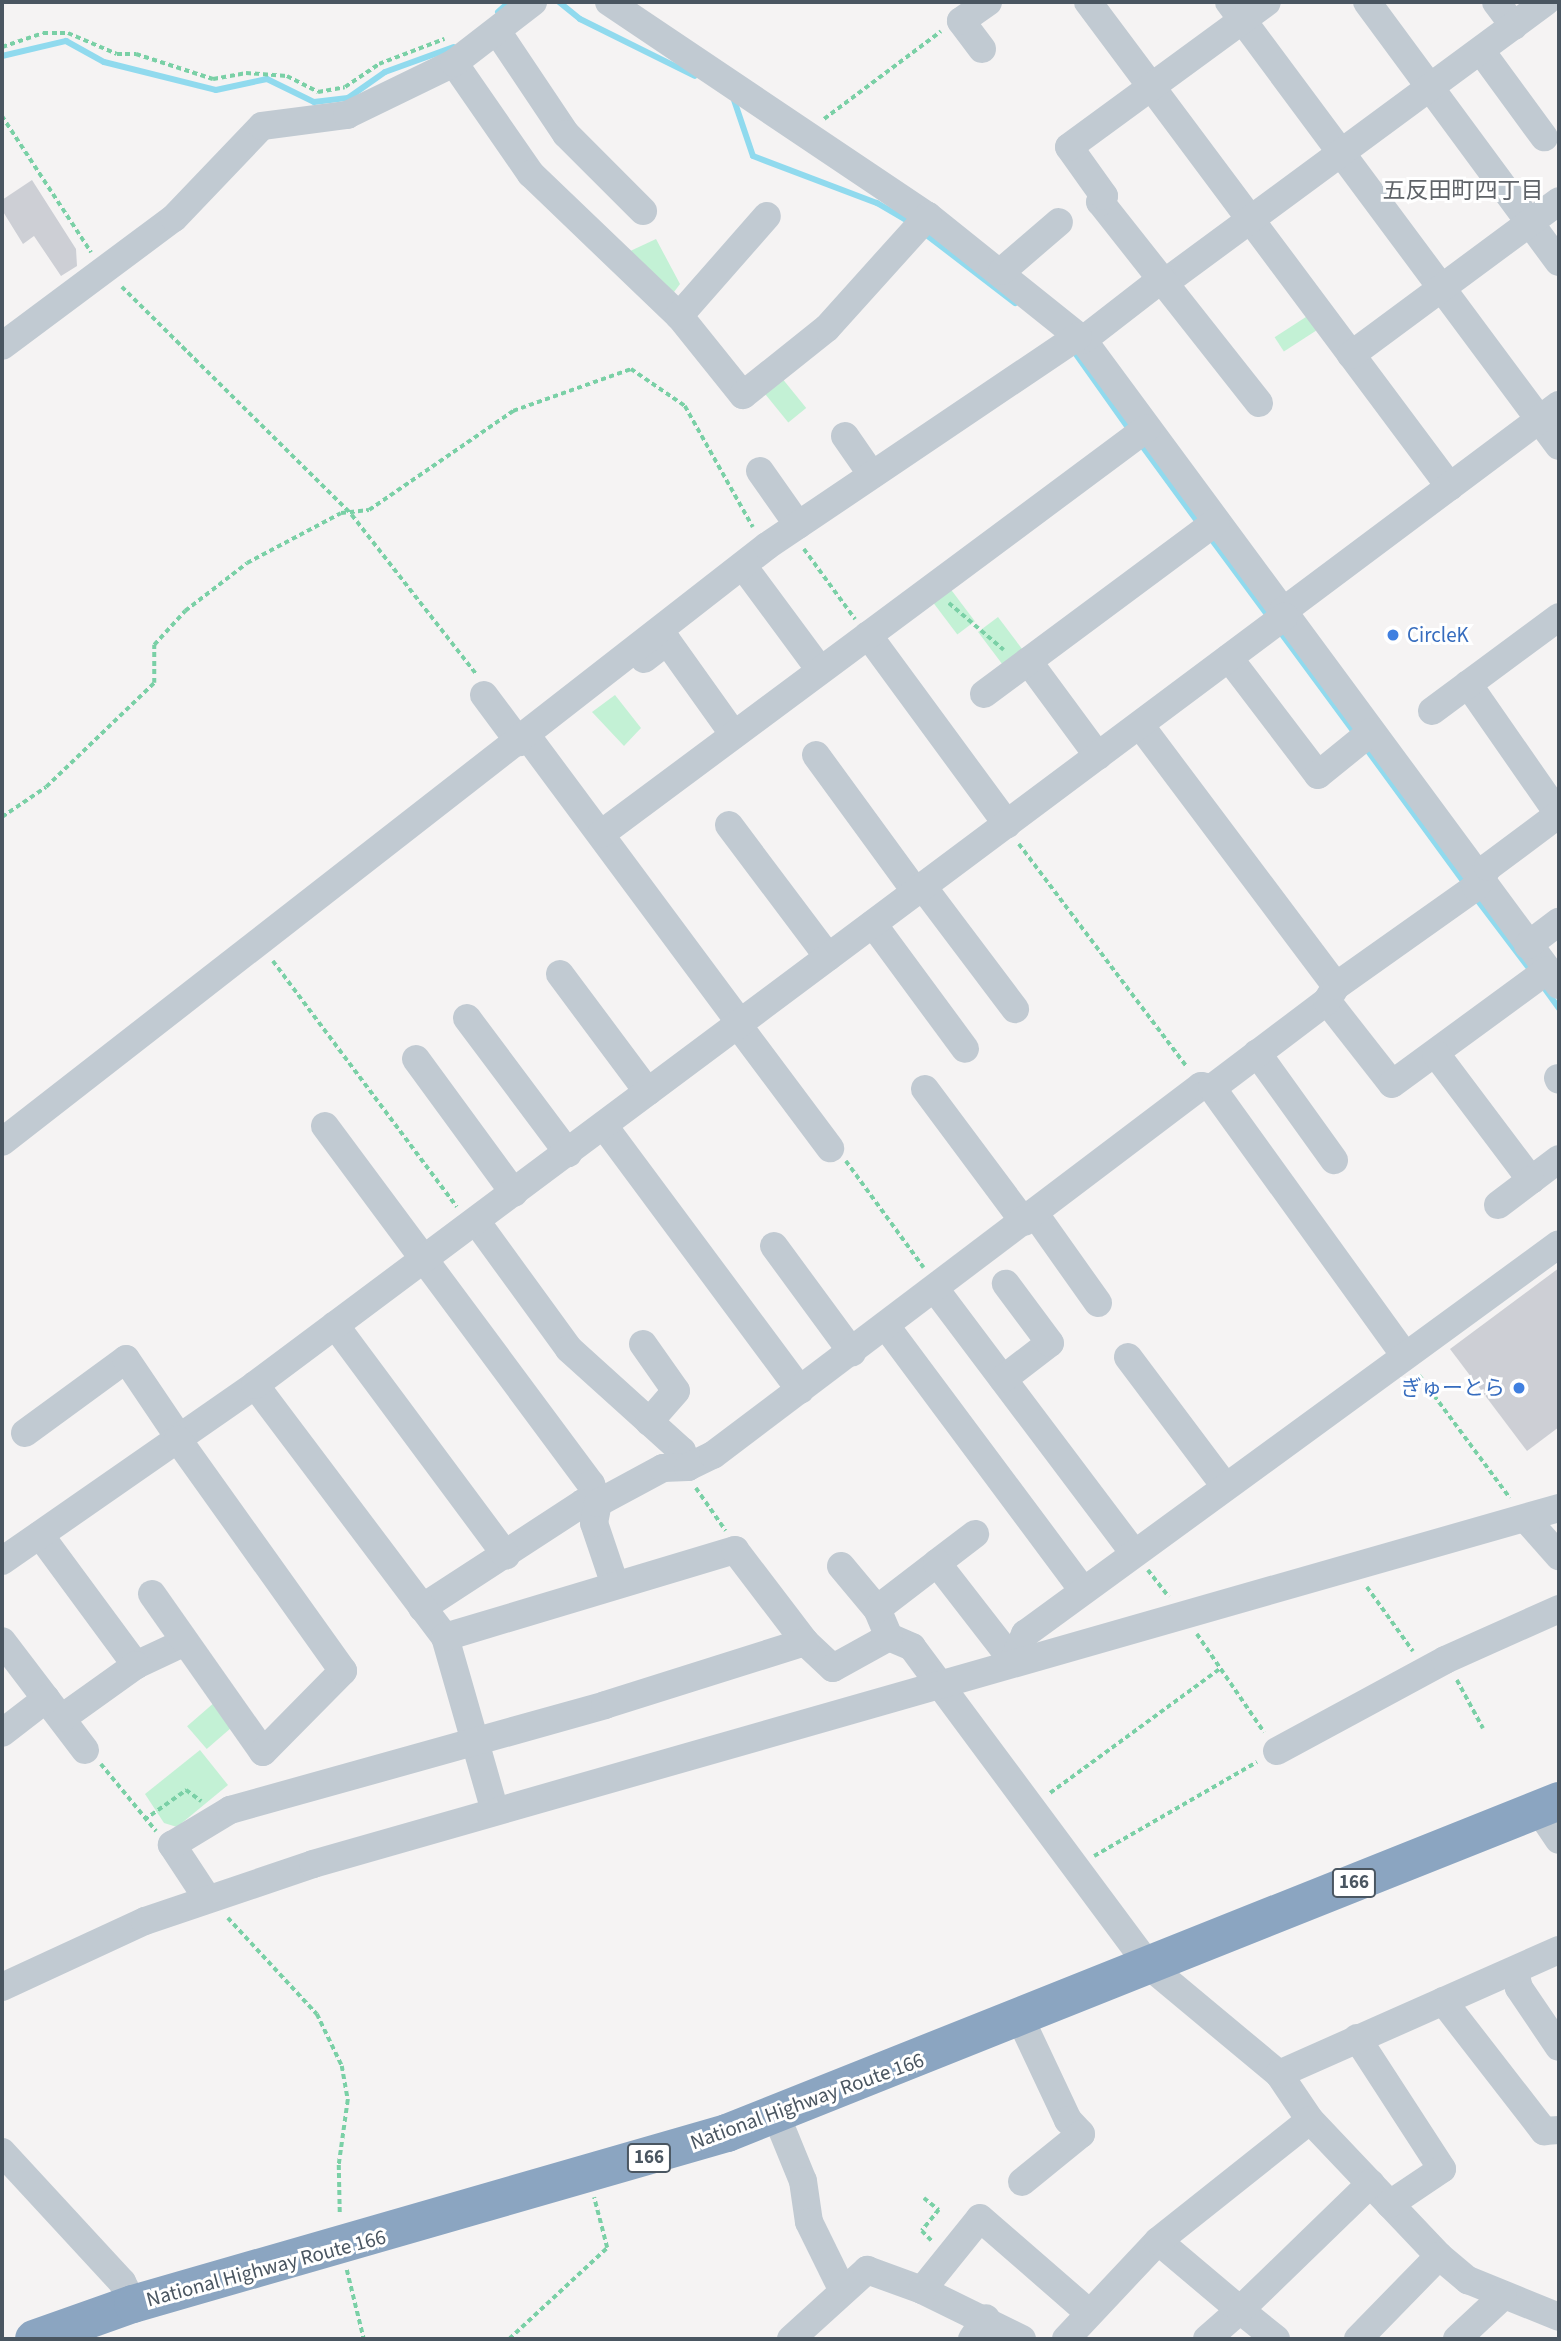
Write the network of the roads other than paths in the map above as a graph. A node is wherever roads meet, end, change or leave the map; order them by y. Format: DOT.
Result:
graph roads {
  1 [pos="533,2"];
  2 [pos="609,2"];
  3 [pos="988,2"];
  4 [pos="1088,2"];
  5 [pos="1268,2"];
  6 [pos="1367,2"];
  7 [pos="1496,2"];
  8 [pos="1546,2"];
  9 [pos="1236,11"];
  10 [pos="1514,26"];
  11 [pos="496,31"];
  12 [pos="982,49"];
  13 [pos="1481,51"];
  14 [pos="454,63"];
  15 [pos="1152,87"];
  16 [pos="1430,88"];
  17 [pos="1544,136"];
  18 [pos="1341,153"];
  19 [pos="1559,201"];
  20 [pos="643,211"];
  21 [pos="767,216"];
  22 [pos="1251,219"];
  23 [pos="1059,222"];
  24 [pos="1530,223"];
  25 [pos="921,224"];
  26 [pos="1559,262"];
  27 [pos="1002,271"];
  28 [pos="1165,280"];
  29 [pos="1442,287"];
  30 [pos="680,316"];
  31 [pos="1073,341"];
  32 [pos="2,346"];
  33 [pos="1352,355"];
  34 [pos="1259,404"];
  35 [pos="1550,412"];
  36 [pos="1139,434"];
  37 [pos="845,436"];
  38 [pos="1559,446"];
  39 [pos="760,471"];
  40 [pos="872,475"];
  41 [pos="1450,487"];
  42 [pos="794,528"];
  43 [pos="1208,528"];
  44 [pos="749,574"];
  45 [pos="1559,617"];
  46 [pos="1279,620"];
  47 [pos="867,635"];
  48 [pos="1229,658"];
  49 [pos="1023,664"];
  50 [pos="820,670"];
  51 [pos="1468,684"];
  52 [pos="984,694"];
  53 [pos="484,695"];
  54 [pos="1432,711"];
  55 [pos="1140,726"];
  56 [pos="734,735"];
  57 [pos="1364,738"];
  58 [pos="527,741"];
  59 [pos="816,755"];
  60 [pos="1098,756"];
  61 [pos="1559,815"];
  62 [pos="729,825"];
  63 [pos="1006,825"];
  64 [pos="601,834"];
  65 [pos="1474,887"];
  66 [pos="920,889"];
  67 [pos="1559,922"];
  68 [pos="873,924"];
  69 [pos="1528,945"];
  70 [pos="828,957"];
  71 [pos="560,974"];
  72 [pos="1545,978"];
  73 [pos="1332,994"];
  74 [pos="1015,1009"];
  75 [pos="467,1018"];
  76 [pos="739,1024"];
  77 [pos="965,1049"];
  78 [pos="1257,1054"];
  79 [pos="1436,1054"];
  80 [pos="416,1059"];
  81 [pos="1206,1087"];
  82 [pos="925,1089"];
  83 [pos="648,1092"];
  84 [pos="325,1126"];
  85 [pos="604,1126"];
  86 [pos="2,1142"];
  87 [pos="830,1148"];
  88 [pos="568,1153"];
  89 [pos="1559,1159"];
  90 [pos="1334,1160"];
  91 [pos="1531,1180"];
  92 [pos="514,1192"];
  93 [pos="1499,1205"];
  94 [pos="1029,1218"];
  95 [pos="476,1221"];
  96 [pos="1559,1244"];
  97 [pos="774,1246"];
  98 [pos="422,1259"];
  99 [pos="1006,1284"];
  100 [pos="936,1288"];
  101 [pos="1098,1303"];
  102 [pos="335,1325"];
  103 [pos="886,1326"];
  104 [pos="643,1345"];
  105 [pos="852,1352"];
  106 [pos="1404,1353"];
  107 [pos="1128,1357"];
  108 [pos="1003,1379"];
  109 [pos="255,1385"];
  110 [pos="800,1390"];
  111 [pos="649,1422"];
  112 [pos="25,1433"];
  113 [pos="179,1440"];
  114 [pos="688,1467"];
  115 [pos="1224,1485"];
  116 [pos="598,1503"];
  117 [pos="1559,1508"];
  118 [pos="1526,1519"];
  119 [pos="975,1534"];
  120 [pos="40,1535"];
  121 [pos="1133,1552"];
  122 [pos="506,1555"];
  123 [pos="1559,1556"];
  124 [pos="2,1561"];
  125 [pos="937,1563"];
  126 [pos="841,1566"];
  127 [pos="615,1585"];
  128 [pos="1083,1590"];
  129 [pos="152,1594"];
  130 [pos="422,1608"];
  131 [pos="877,1609"];
  132 [pos="1559,1609"];
  133 [pos="445,1637"];
  134 [pos="889,1637"];
  135 [pos="2,1641"];
  136 [pos="185,1642"];
  137 [pos="805,1642"];
  138 [pos="1013,1661"];
  139 [pos="136,1665"];
  140 [pos="937,1682"];
  141 [pos="54,1709"];
  142 [pos="2,1732"];
  143 [pos="477,1740"];
  144 [pos="85,1750"];
  145 [pos="1277,1751"];
  146 [pos="1549,1805"];
  147 [pos="495,1811"];
  148 [pos="1559,1840"];
  149 [pos="208,1898"];
  150 [pos="1559,1951"];
  151 [pos="1148,1965"];
  152 [pos="1515,1972"];
  153 [pos="2,1987"];
  154 [pos="1443,2001"];
  155 [pos="1020,2018"];
  156 [pos="1357,2038"];
  157 [pos="1559,2045"];
  158 [pos="1279,2074"];
  159 [pos="776,2115"];
  160 [pos="1310,2120"];
  161 [pos="1559,2130"];
  162 [pos="2,2152"];
  163 [pos="1022,2182"];
  164 [pos="1371,2183"];
  165 [pos="1390,2204"];
  166 [pos="1158,2241"];
  167 [pos="1439,2256"];
  168 [pos="922,2290"];
  169 [pos="843,2291"];
  170 [pos="1503,2296"];
  171 [pos="134,2304"];
  172 [pos="1240,2309"];
  173 [pos="1088,2312"];
  174 [pos="1559,2317"];
  175 [pos="979,2329"];
  176 [pos="34,2339"];
  177 [pos="791,2339"];
  178 [pos="1022,2339"];
  179 [pos="1066,2339"];
  180 [pos="1207,2339"];
  181 [pos="1276,2339"];
  182 [pos="1358,2339"];
  183 [pos="1458,2339"];
  1 -- 11 [label="street"];
  2 -- 25 [label="street"];
  3 -- 12 [label="street"];
  4 -- 15 [label="street"];
  5 -- 9 [label="street"];
  6 -- 16 [label="street"];
  7 -- 10 [label="street"];
  8 -- 10 [label="street"];
  9 -- 15 [label="street"];
  9 -- 18 [label="street"];
  10 -- 13 [label="street"];
  11 -- 14 [label="street"];
  11 -- 20 [label="street"];
  13 -- 16 [label="street"];
  13 -- 17 [label="street"];
  14 -- 30 [label="street"];
  14 -- 32 [label="street"];
  15 -- 22 [label="street"];
  15 -- 28 [label="street"];
  16 -- 18 [label="street"];
  16 -- 24 [label="street"];
  18 -- 22 [label="street"];
  18 -- 29 [label="street"];
  19 -- 24 [label="street"];
  21 -- 30 [label="street"];
  22 -- 28 [label="street"];
  22 -- 33 [label="street"];
  23 -- 27 [label="street"];
  24 -- 26 [label="street"];
  24 -- 29 [label="street"];
  25 -- 27 [label="street"];
  25 -- 30 [label="street"];
  27 -- 31 [label="street"];
  28 -- 31 [label="street"];
  28 -- 34 [label="street"];
  29 -- 33 [label="street"];
  29 -- 35 [label="street"];
  31 -- 36 [label="street"];
  31 -- 40 [label="street"];
  33 -- 41 [label="street"];
  35 -- 38 [label="street"];
  35 -- 41 [label="street"];
  36 -- 43 [label="street"];
  36 -- 47 [label="street"];
  37 -- 40 [label="street"];
  39 -- 42 [label="street"];
  40 -- 42 [label="street"];
  41 -- 46 [label="street"];
  42 -- 58 [label="street"];
  43 -- 46 [label="street"];
  43 -- 49 [label="street"];
  44 -- 50 [label="street"];
  45 -- 51 [label="street"];
  46 -- 48 [label="street"];
  46 -- 57 [label="street"];
  47 -- 50 [label="street"];
  47 -- 63 [label="street"];
  48 -- 55 [label="street"];
  48 -- 57 [label="street"];
  49 -- 52 [label="street"];
  49 -- 60 [label="street"];
  50 -- 56 [label="street"];
  51 -- 54 [label="street"];
  51 -- 61 [label="street"];
  53 -- 58 [label="street"];
  55 -- 60 [label="street"];
  55 -- 73 [label="street"];
  56 -- 58 [label="street"];
  56 -- 64 [label="street"];
  57 -- 65 [label="street"];
  58 -- 64 [label="street"];
  58 -- 86 [label="street"];
  59 -- 66 [label="street"];
  60 -- 63 [label="street"];
  61 -- 65 [label="street"];
  62 -- 70 [label="street"];
  63 -- 66 [label="street"];
  64 -- 76 [label="street"];
  65 -- 69 [label="street"];
  65 -- 73 [label="street"];
  66 -- 68 [label="street"];
  66 -- 74 [label="street"];
  67 -- 69 [label="street"];
  68 -- 70 [label="street"];
  68 -- 77 [label="street"];
  69 -- 72 [label="street"];
  70 -- 76 [label="street"];
  71 -- 83 [label="street"];
  72 -- 79 [label="street"];
  73 -- 78 [label="street"];
  73 -- 79 [label="street"];
  75 -- 88 [label="street"];
  76 -- 83 [label="street"];
  76 -- 87 [label="street"];
  78 -- 81 [label="street"];
  78 -- 90 [label="street"];
  79 -- 91 [label="street"];
  80 -- 92 [label="street"];
  81 -- 94 [label="street"];
  81 -- 106 [label="street"];
  82 -- 94 [label="street"];
  83 -- 85 [label="street"];
  84 -- 98 [label="street"];
  85 -- 88 [label="street"];
  85 -- 110 [label="street"];
  88 -- 92 [label="street"];
  89 -- 91 [label="street"];
  91 -- 93 [label="street"];
  92 -- 95 [label="street"];
  94 -- 100 [label="street"];
  94 -- 101 [label="street"];
  95 -- 98 [label="street"];
  95 -- 111 [label="street"];
  96 -- 106 [label="street"];
  97 -- 105 [label="street"];
  98 -- 102 [label="street"];
  98 -- 116 [label="street"];
  99 -- 108 [label="street"];
  100 -- 103 [label="street"];
  100 -- 108 [label="street"];
  102 -- 109 [label="street"];
  102 -- 122 [label="street"];
  103 -- 105 [label="street"];
  103 -- 128 [label="street"];
  104 -- 111 [label="street"];
  105 -- 110 [label="street"];
  106 -- 115 [label="street"];
  107 -- 115 [label="street"];
  108 -- 121 [label="street"];
  109 -- 113 [label="street"];
  109 -- 130 [label="street"];
  110 -- 114 [label="street"];
  111 -- 114 [label="street"];
  112 -- 113 [label="street"];
  113 -- 120 [label="street"];
  113 -- 136 [label="street"];
  114 -- 116 [label="street"];
  115 -- 121 [label="street"];
  116 -- 122 [label="street"];
  116 -- 127 [label="street"];
  117 -- 118 [label="street"];
  118 -- 123 [label="street"];
  118 -- 138 [label="street"];
  119 -- 125 [label="street"];
  120 -- 124 [label="street"];
  120 -- 139 [label="street"];
  121 -- 128 [label="street"];
  122 -- 130 [label="street"];
  125 -- 131 [label="street"];
  125 -- 138 [label="street"];
  126 -- 131 [label="street"];
  127 -- 133 [label="street"];
  127 -- 137 [label="street"];
  128 -- 138 [label="street"];
  129 -- 136 [label="street"];
  130 -- 133 [label="street"];
  131 -- 134 [label="street"];
  132 -- 145 [label="street"];
  133 -- 143 [label="street"];
  134 -- 137 [label="street"];
  134 -- 140 [label="street"];
  135 -- 141 [label="street"];
  136 -- 139 [label="street"];
  137 -- 143 [label="street"];
  138 -- 140 [label="street"];
  139 -- 141 [label="street"];
  140 -- 147 [label="street"];
  140 -- 151 [label="street"];
  141 -- 142 [label="street"];
  141 -- 144 [label="street"];
  143 -- 147 [label="street"];
  143 -- 149 [label="street"];
  146 -- 148 [label="street"];
  146 -- 151 [label="highway, National Highway Route 166 / 166"];
  147 -- 149 [label="street"];
  149 -- 153 [label="street"];
  150 -- 152 [label="street"];
  151 -- 155 [label="highway, National Highway Route 166 / 166"];
  151 -- 158 [label="street"];
  152 -- 154 [label="street"];
  152 -- 157 [label="street"];
  154 -- 156 [label="street"];
  154 -- 161 [label="street"];
  155 -- 159 [label="highway, National Highway Route 166 / 166"];
  155 -- 163 [label="street"];
  156 -- 158 [label="street"];
  156 -- 165 [label="street"];
  158 -- 160 [label="street"];
  159 -- 169 [label="street"];
  159 -- 171 [label="highway, National Highway Route 166 / 166"];
  160 -- 164 [label="street"];
  160 -- 166 [label="street"];
  162 -- 171 [label="street"];
  164 -- 165 [label="street"];
  164 -- 172 [label="street"];
  165 -- 167 [label="street"];
  166 -- 172 [label="street"];
  166 -- 173 [label="street"];
  167 -- 170 [label="street"];
  167 -- 182 [label="street"];
  168 -- 169 [label="street"];
  168 -- 173 [label="street"];
  168 -- 175 [label="street"];
  169 -- 177 [label="street"];
  170 -- 174 [label="street"];
  170 -- 183 [label="street"];
  171 -- 176 [label="highway, National Highway Route 166 / 166"];
  172 -- 180 [label="street"];
  172 -- 181 [label="street"];
  173 -- 179 [label="street"];
  175 -- 178 [label="street"];
}
